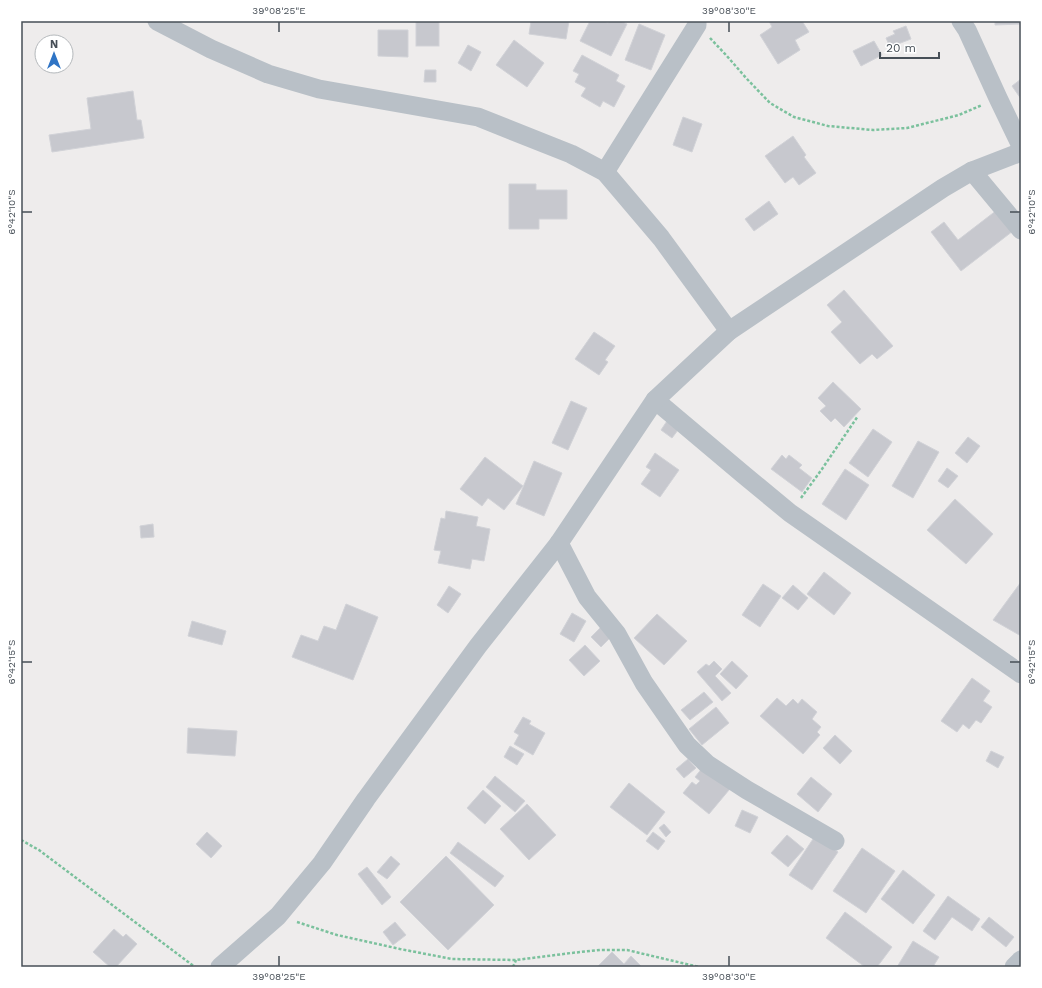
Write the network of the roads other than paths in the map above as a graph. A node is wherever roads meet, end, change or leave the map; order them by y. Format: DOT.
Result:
graph roads {
  1 [pos="157,21"];
  2 [pos="961,21"];
  3 [pos="697,23"];
  4 [pos="1021,146"];
  5 [pos="1021,152"];
  6 [pos="972,170"];
  7 [pos="605,172"];
  8 [pos="1021,230"];
  9 [pos="729,331"];
  10 [pos="655,400"];
  11 [pos="559,543"];
  12 [pos="1021,674"];
  13 [pos="835,841"];
  14 [pos="1021,960"];
  15 [pos="220,967"];
  16 [pos="1014,967"];
  1 -- 7 [label="street"];
  2 -- 4 [label="street"];
  3 -- 7 [label="street"];
  5 -- 6 [label="street"];
  6 -- 8 [label="street"];
  6 -- 9 [label="street"];
  7 -- 9 [label="street"];
  9 -- 10 [label="street"];
  10 -- 11 [label="street"];
  10 -- 12 [label="street"];
  11 -- 13 [label="street"];
  11 -- 15 [label="street"];
  14 -- 16 [label="street"];
}
